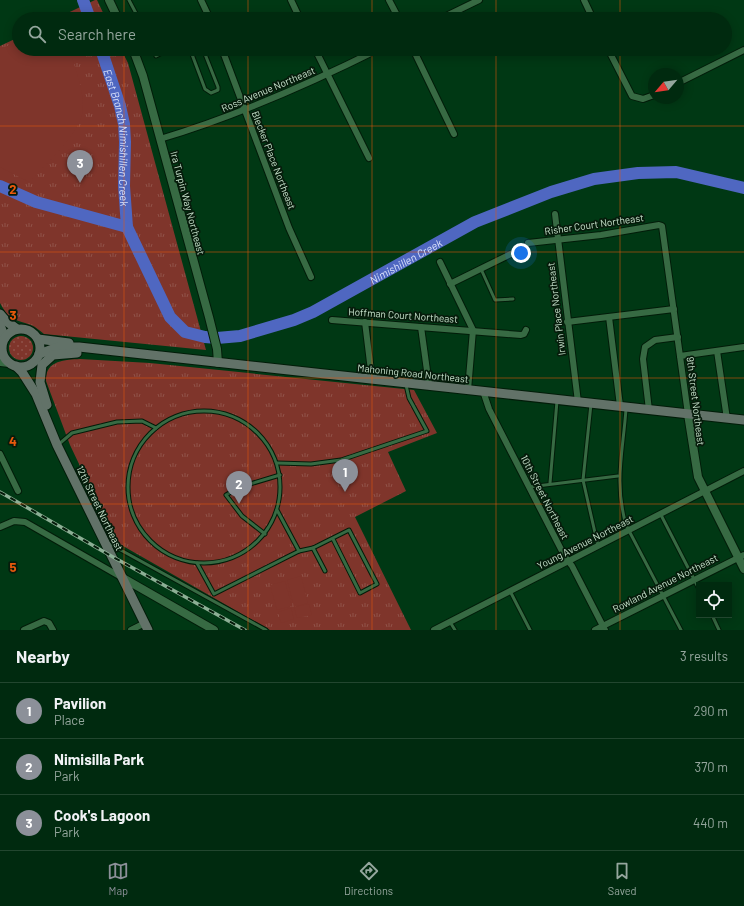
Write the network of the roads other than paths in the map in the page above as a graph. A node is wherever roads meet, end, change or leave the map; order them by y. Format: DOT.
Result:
graph roads {
  1 [pos="109,0"];
  2 [pos="129,0"];
  3 [pos="201,0"];
  4 [pos="291,0"];
  5 [pos="389,0"];
  6 [pos="479,0"];
  7 [pos="584,0"];
  8 [pos="115,12"];
  9 [pos="135,12"];
  10 [pos="207,12"];
  11 [pos="297,12"];
  12 [pos="395,12"];
  13 [pos="454,12"];
  14 [pos="590,12"];
  15 [pos="744,50"];
  16 [pos="136,56"];
  17 [pos="193,56"];
  18 [pos="206,56"];
  19 [pos="225,56"];
  20 [pos="319,56"];
  21 [pos="365,56"];
  22 [pos="416,56"];
  23 [pos="612,56"];
  24 [pos="328,74"];
  25 [pos="684,80"];
  26 [pos="648,96"];
  27 [pos="245,111"];
  28 [pos="454,134"];
  29 [pos="160,138"];
  30 [pos="369,158"];
  31 [pos="555,214"];
  32 [pos="662,226"];
  33 [pos="558,240"];
  34 [pos="528,243"];
  35 [pos="522,249"];
  36 [pos="440,262"];
  37 [pos="481,269"];
  38 [pos="311,277"];
  39 [pos="450,284"];
  40 [pos="513,299"];
  41 [pos="674,309"];
  42 [pos="0,314"];
  43 [pos="609,317"];
  44 [pos="332,320"];
  45 [pos="365,322"];
  46 [pos="567,322"];
  47 [pos="0,325"];
  48 [pos="421,326"];
  49 [pos="17,329"];
  50 [pos="473,330"];
  51 [pos="526,330"];
  52 [pos="678,337"];
  53 [pos="5,338"];
  54 [pos="38,338"];
  55 [pos="79,347"];
  56 [pos="744,347"];
  57 [pos="1,348"];
  58 [pos="114,351"];
  59 [pos="718,351"];
  60 [pos="680,356"];
  61 [pos="38,357"];
  62 [pos="218,363"];
  63 [pos="8,364"];
  64 [pos="372,379"];
  65 [pos="406,383"];
  66 [pos="430,385"];
  67 [pos="468,390"];
  68 [pos="483,392"];
  69 [pos="36,394"];
  70 [pos="558,400"];
  71 [pos="578,402"];
  72 [pos="591,403"];
  73 [pos="623,407"];
  74 [pos="649,410"];
  75 [pos="688,414"];
  76 [pos="727,418"];
  77 [pos="744,420"];
  78 [pos="156,428"];
  79 [pos="57,445"];
  80 [pos="0,454"];
  81 [pos="277,463"];
  82 [pos="744,471"];
  83 [pos="280,475"];
  84 [pos="618,476"];
  85 [pos="583,480"];
  86 [pos="550,483"];
  87 [pos="529,487"];
  88 [pos="18,491"];
  89 [pos="704,492"];
  90 [pos="277,510"];
  91 [pos="661,515"];
  92 [pos="0,527"];
  93 [pos="629,530"];
  94 [pos="264,534"];
  95 [pos="333,539"];
  96 [pos="105,542"];
  97 [pos="598,546"];
  98 [pos="313,548"];
  99 [pos="300,551"];
  100 [pos="741,556"];
  101 [pos="568,562"];
  102 [pos="197,563"];
  103 [pos="744,569"];
  104 [pos="325,571"];
  105 [pos="123,578"];
  106 [pos="694,580"];
  107 [pos="696,584"];
  108 [pos="510,591"];
  109 [pos="214,594"];
  110 [pos="663,596"];
  111 [pos="212,600"];
  112 [pos="713,618"];
  113 [pos="450,622"];
  114 [pos="146,627"];
  115 [pos="604,628"];
  116 [pos="24,630"];
  117 [pos="53,630"];
  118 [pos="131,630"];
  119 [pos="214,630"];
  120 [pos="266,630"];
  121 [pos="434,630"];
  122 [pos="455,630"];
  123 [pos="530,630"];
  124 [pos="595,630"];
  125 [pos="681,630"];
  126 [pos="719,630"];
  1 -- 8 [label="street"];
  2 -- 9 [label="lane"];
  3 -- 10 [label="street"];
  4 -- 11 [label="street"];
  5 -- 12 [label="street"];
  6 -- 13 [label="street"];
  7 -- 14 [label="street"];
  15 -- 25 [label="street"];
  16 -- 29 [label="street, Ira Turpin Way Northeast"];
  17 -- 18 [label="lane"];
  19 -- 27 [label="street, Blecker Place Northeast"];
  20 -- 24 [label="street"];
  21 -- 24 [label="street, Ross Avenue Northeast"];
  22 -- 28 [label="street"];
  23 -- 26 [label="street"];
  24 -- 27 [label="street, Ross Avenue Northeast"];
  24 -- 30 [label="street"];
  27 -- 29 [label="street, Ross Avenue Northeast"];
  27 -- 38 [label="street, Blecker Place Northeast"];
  29 -- 62 [label="street, Ira Turpin Way Northeast"];
  31 -- 33 [label="street, Irwin Place Northeast"];
  32 -- 33 [label="street, Risher Court Northeast"];
  32 -- 41 [label="street, 9th Street Northeast"];
  33 -- 34 [label="street, Risher Court Northeast"];
  33 -- 46 [label="street, Irwin Place Northeast"];
  35 -- 37 [label="street"];
  36 -- 39 [label="street"];
  37 -- 39 [label="street"];
  37 -- 40 [label="lane"];
  39 -- 50 [label="street"];
  41 -- 43 [label="street"];
  41 -- 52 [label="street, 9th Street Northeast"];
  42 -- 49 [label="main road"];
  43 -- 46 [label="street"];
  43 -- 73 [label="street"];
  44 -- 45 [label="street, Hoffman Court Northeast"];
  45 -- 48 [label="street, Hoffman Court Northeast"];
  45 -- 64 [label="street"];
  46 -- 71 [label="street, Irwin Place Northeast"];
  47 -- 53 [label="main road"];
  48 -- 50 [label="street, Hoffman Court Northeast"];
  48 -- 66 [label="street"];
  49 -- 53 [label="main road"];
  49 -- 54 [label="main road"];
  50 -- 51 [label="street, Hoffman Court Northeast"];
  50 -- 67 [label="street"];
  52 -- 60 [label="street, 9th Street Northeast"];
  52 -- 74 [label="street"];
  53 -- 57 [label="main road"];
  54 -- 55 [label="main road, Mahoning Road Northeast"];
  54 -- 61 [label="main road"];
  55 -- 58 [label="main road, Mahoning Road Northeast"];
  55 -- 61 [label="main road, Mahoning Road Northeast"];
  56 -- 59 [label="street"];
  57 -- 63 [label="main road"];
  58 -- 62 [label="main road, Mahoning Road Northeast"];
  58 -- 79 [label="main road"];
  59 -- 60 [label="street"];
  59 -- 76 [label="street"];
  60 -- 75 [label="street, 9th Street Northeast"];
  61 -- 63 [label="main road"];
  61 -- 69 [label="main road, 12th Street Northeast"];
  62 -- 64 [label="main road, Mahoning Road Northeast"];
  63 -- 69 [label="main road, 12th Street Northeast"];
  64 -- 65 [label="main road, Mahoning Road Northeast"];
  65 -- 66 [label="main road, Mahoning Road Northeast"];
  65 -- 81 [label="lane"];
  66 -- 67 [label="main road, Mahoning Road Northeast"];
  67 -- 68 [label="main road, Mahoning Road Northeast"];
  68 -- 70 [label="main road, Mahoning Road Northeast"];
  68 -- 87 [label="street, 10th Street Northeast"];
  69 -- 79 [label="main road, 12th Street Northeast"];
  70 -- 71 [label="main road, Mahoning Road Northeast"];
  70 -- 86 [label="lane"];
  71 -- 72 [label="main road, Mahoning Road Northeast"];
  72 -- 73 [label="main road, Mahoning Road Northeast"];
  72 -- 85 [label="lane"];
  73 -- 74 [label="main road, Mahoning Road Northeast"];
  73 -- 84 [label="lane"];
  74 -- 75 [label="main road, Mahoning Road Northeast"];
  75 -- 76 [label="main road, Mahoning Road Northeast"];
  75 -- 89 [label="street, 9th Street Northeast"];
  76 -- 77 [label="main road, Mahoning Road Northeast"];
  78 -- 79 [label="lane"];
  78 -- 81 [label="lane"];
  78 -- 102 [label="lane"];
  79 -- 96 [label="main road, 12th Street Northeast"];
  80 -- 88 [label="street"];
  81 -- 83 [label="lane"];
  82 -- 89 [label="street, Young Avenue Northeast"];
  83 -- 90 [label="lane"];
  83 -- 94 [label="lane"];
  84 -- 85 [label="lane"];
  84 -- 93 [label="lane"];
  85 -- 86 [label="lane"];
  85 -- 97 [label="lane"];
  86 -- 87 [label="lane"];
  87 -- 101 [label="street, 10th Street Northeast"];
  89 -- 91 [label="street, Young Avenue Northeast"];
  89 -- 100 [label="street, 9th Street Northeast"];
  90 -- 94 [label="lane"];
  90 -- 99 [label="lane"];
  91 -- 93 [label="street, Young Avenue Northeast"];
  91 -- 106 [label="lane"];
  92 -- 105 [label="street"];
  93 -- 97 [label="street, Young Avenue Northeast"];
  93 -- 110 [label="lane"];
  94 -- 102 [label="lane"];
  95 -- 95 [label="lane"];
  95 -- 98 [label="lane"];
  96 -- 105 [label="main road, 12th Street Northeast"];
  96 -- 111 [label="lane"];
  97 -- 101 [label="street, Young Avenue Northeast"];
  98 -- 99 [label="lane"];
  98 -- 104 [label="lane"];
  99 -- 109 [label="lane"];
  100 -- 103 [label="street, 9th Street Northeast"];
  100 -- 106 [label="street, Rowland Avenue Northeast"];
  101 -- 108 [label="street, Young Avenue Northeast"];
  101 -- 115 [label="street, 10th Street Northeast"];
  102 -- 109 [label="lane"];
  105 -- 114 [label="main road, 12th Street Northeast"];
  105 -- 119 [label="street"];
  106 -- 107 [label="lane"];
  106 -- 110 [label="street, Rowland Avenue Northeast"];
  108 -- 113 [label="street, Young Avenue Northeast"];
  108 -- 123 [label="lane"];
  109 -- 111 [label="lane"];
  110 -- 115 [label="street, Rowland Avenue Northeast"];
  110 -- 125 [label="lane"];
  111 -- 120 [label="lane"];
  112 -- 126 [label="lane"];
  113 -- 121 [label="street, Young Avenue Northeast"];
  113 -- 122 [label="lane"];
  114 -- 118 [label="street"];
  115 -- 124 [label="street, Rowland Avenue Northeast"];
  116 -- 117 [label="street"];
}
